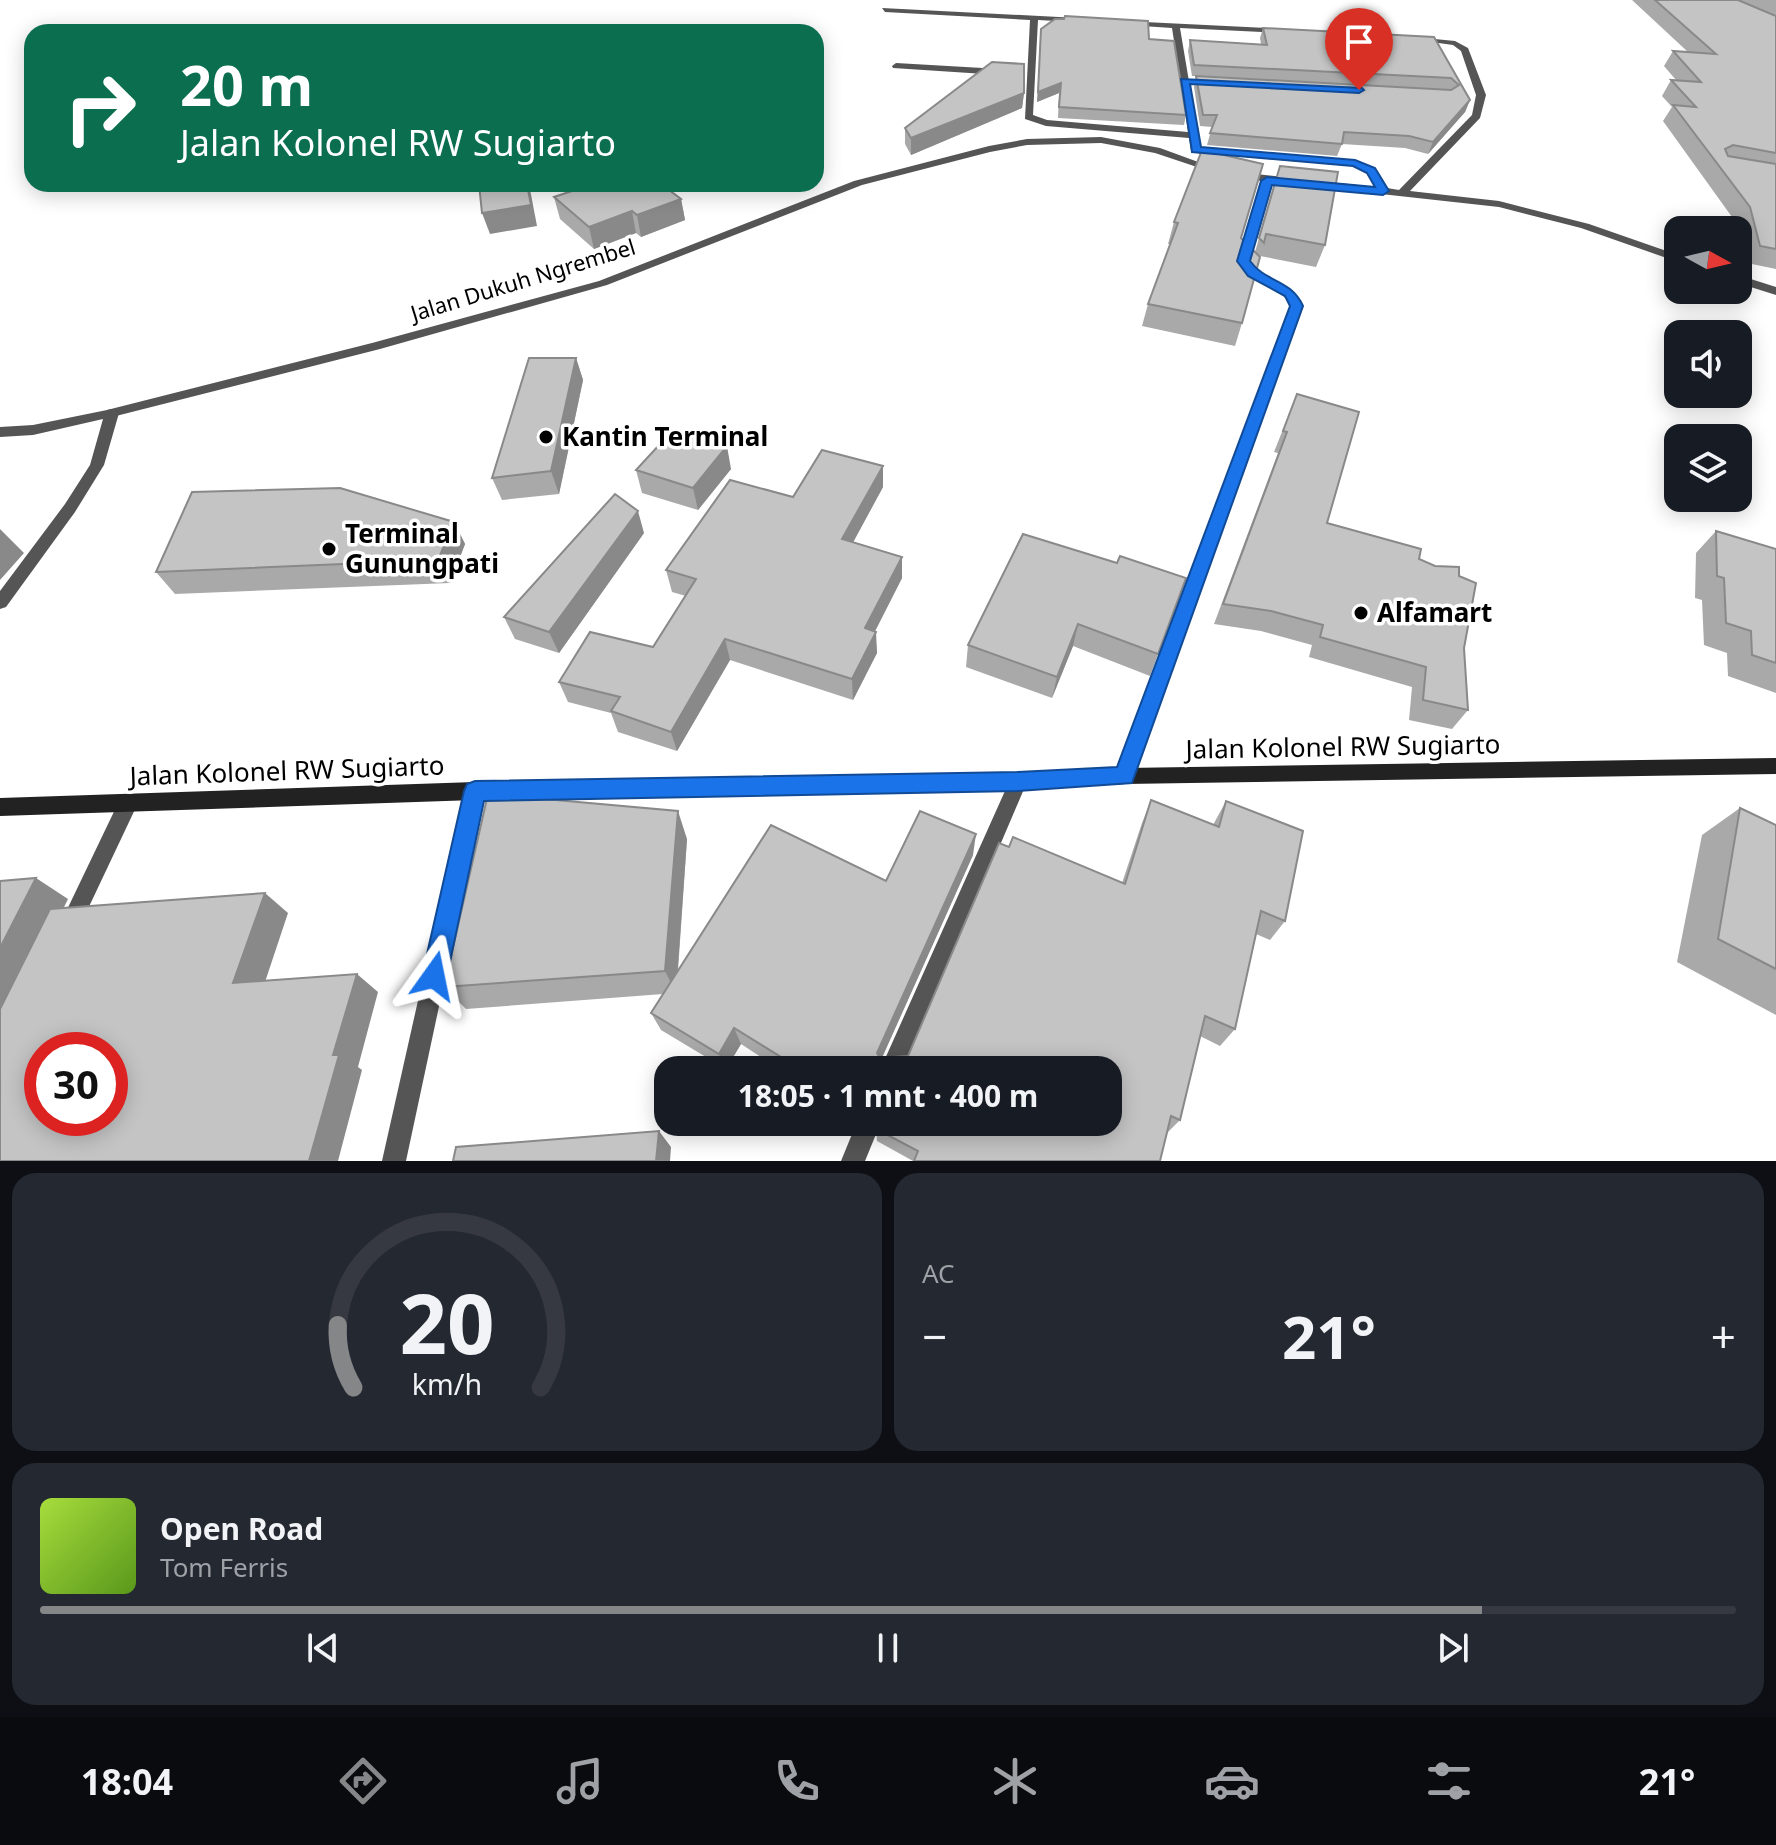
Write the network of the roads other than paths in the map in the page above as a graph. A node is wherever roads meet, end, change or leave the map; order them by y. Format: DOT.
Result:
graph roads {
  1 [pos="885,10"];
  2 [pos="1034,18"];
  3 [pos="1082,21"];
  4 [pos="1113,22"];
  5 [pos="1176,26"];
  6 [pos="1299,32"];
  7 [pos="1407,38"];
  8 [pos="896,66"];
  9 [pos="1030,74"];
  10 [pos="1184,81"];
  11 [pos="1200,82"];
  12 [pos="1193,135"];
  13 [pos="1267,181"];
  14 [pos="1383,191"];
  15 [pos="1402,193"];
  16 [pos="1664,254"];
  17 [pos="1752,283"];
  18 [pos="1776,291"];
  19 [pos="112,413"];
  20 [pos="0,432"];
  21 [pos="0,603"];
  22 [pos="1776,766"];
  23 [pos="1125,776"];
  24 [pos="1018,782"];
  25 [pos="475,791"];
  26 [pos="128,803"];
  27 [pos="0,807"];
  28 [pos="61,944"];
  29 [pos="898,1056"];
  30 [pos="863,1136"];
  31 [pos="394,1161"];
  32 [pos="853,1161"];
  1 -- 2 [label="street"];
  2 -- 3 [label="street"];
  2 -- 9 [label="street"];
  4 -- 5 [label="street"];
  5 -- 6 [label="street"];
  5 -- 10 [label="street"];
  7 -- 15 [label="street"];
  8 -- 9 [label="street"];
  9 -- 12 [label="street"];
  10 -- 11 [label="street"];
  10 -- 12 [label="street"];
  12 -- 14 [label="street"];
  13 -- 14 [label="street, Jalan Dukuh Ngrembel"];
  13 -- 19 [label="street, Jalan Dukuh Ngrembel"];
  13 -- 23 [label="street"];
  14 -- 15 [label="street, Jalan Dukuh Ngrembel"];
  15 -- 16 [label="street, Jalan Dukuh Ngrembel"];
  17 -- 18 [label="street"];
  19 -- 20 [label="street, Jalan Dukuh Ngrembel"];
  19 -- 21 [label="street"];
  22 -- 23 [label="main road, Jalan Kolonel RW Sugiarto"];
  23 -- 24 [label="main road, Jalan Kolonel RW Sugiarto"];
  24 -- 25 [label="main road, Jalan Kolonel RW Sugiarto"];
  24 -- 29 [label="street"];
  25 -- 26 [label="main road, Jalan Kolonel RW Sugiarto"];
  25 -- 31 [label="street"];
  26 -- 27 [label="main road, Jalan Kolonel RW Sugiarto"];
  26 -- 28 [label="street"];
  30 -- 32 [label="street"];
}
